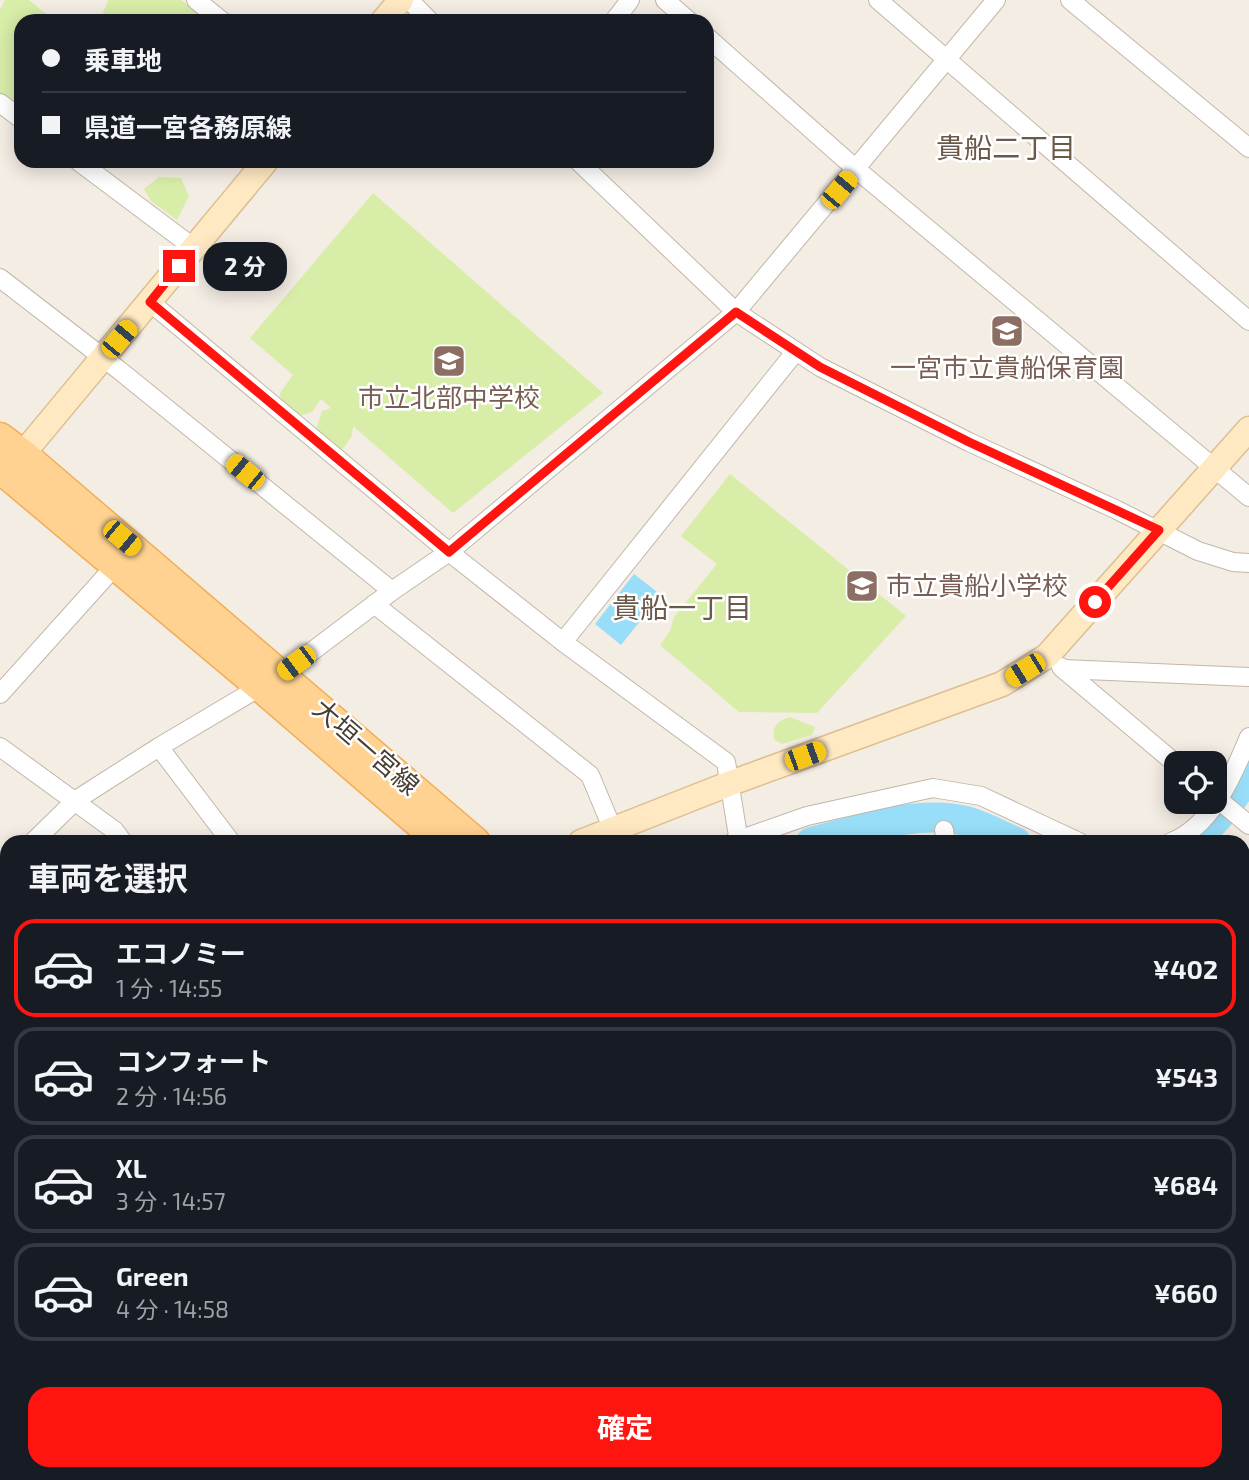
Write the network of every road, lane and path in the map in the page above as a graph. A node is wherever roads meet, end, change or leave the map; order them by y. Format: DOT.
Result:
graph roads {
  1 [pos="196,0"];
  2 [pos="401,0"];
  3 [pos="409,0"];
  4 [pos="630,0"];
  5 [pos="665,0"];
  6 [pos="878,0"];
  7 [pos="996,0"];
  8 [pos="1070,0"];
  9 [pos="213,14"];
  10 [pos="389,14"];
  11 [pos="423,14"];
  12 [pos="619,14"];
  13 [pos="681,14"];
  14 [pos="714,43"];
  15 [pos="947,59"];
  16 [pos="0,103"];
  17 [pos="14,114"];
  18 [pos="1249,148"];
  19 [pos="87,168"];
  20 [pos="260,168"];
  21 [pos="585,168"];
  22 [pos="856,169"];
  23 [pos="194,248"];
  24 [pos="0,278"];
  25 [pos="150,302"];
  26 [pos="736,312"];
  27 [pos="1249,321"];
  28 [pos="796,351"];
  29 [pos="103,358"];
  30 [pos="1249,429"];
  31 [pos="0,437"];
  32 [pos="1216,468"];
  33 [pos="7,470"];
  34 [pos="1249,497"];
  35 [pos="1159,530"];
  36 [pos="449,552"];
  37 [pos="1249,563"];
  38 [pos="115,566"];
  39 [pos="392,591"];
  40 [pos="374,604"];
  41 [pos="563,642"];
  42 [pos="1055,663"];
  43 [pos="1249,677"];
  44 [pos="271,680"];
  45 [pos="0,694"];
  46 [pos="1249,737"];
  47 [pos="0,747"];
  48 [pos="159,747"];
  49 [pos="1164,754"];
  50 [pos="731,783"];
  51 [pos="1227,783"];
  52 [pos="76,800"];
  53 [pos="1227,807"];
  54 [pos="1206,814"];
  55 [pos="1246,823"];
  56 [pos="613,830"];
  57 [pos="40,835"];
  58 [pos="118,835"];
  59 [pos="226,835"];
  60 [pos="433,835"];
  61 [pos="467,835"];
  62 [pos="600,835"];
  63 [pos="736,835"];
  64 [pos="754,835"];
  65 [pos="1064,835"];
  66 [pos="1181,835"];
  1 -- 9 [label="street"];
  2 -- 10 [label="street"];
  3 -- 11 [label="street"];
  4 -- 12 [label="street"];
  5 -- 13 [label="street"];
  6 -- 15 [label="street"];
  7 -- 15 [label="street"];
  8 -- 18 [label="street"];
  14 -- 22 [label="street"];
  15 -- 22 [label="street"];
  15 -- 27 [label="street"];
  16 -- 17 [label="street"];
  19 -- 23 [label="street"];
  20 -- 23 [label="street"];
  21 -- 26 [label="street"];
  22 -- 26 [label="street"];
  22 -- 32 [label="street"];
  23 -- 25 [label="street"];
  24 -- 29 [label="street"];
  25 -- 29 [label="street"];
  25 -- 36 [label="street"];
  26 -- 28 [label="street"];
  26 -- 36 [label="street"];
  28 -- 35 [label="street"];
  28 -- 41 [label="street"];
  29 -- 33 [label="street"];
  29 -- 39 [label="street"];
  30 -- 32 [label="street"];
  31 -- 33 [label="main road, 大垣一宮線"];
  32 -- 34 [label="street"];
  32 -- 35 [label="street"];
  33 -- 38 [label="main road, 大垣一宮線"];
  33 -- 44 [label="main road, 大垣一宮線"];
  35 -- 37 [label="street"];
  35 -- 42 [label="street"];
  36 -- 39 [label="street"];
  36 -- 41 [label="street"];
  38 -- 44 [label="main road, 大垣一宮線"];
  38 -- 45 [label="street"];
  39 -- 40 [label="street"];
  40 -- 44 [label="street"];
  40 -- 56 [label="street"];
  41 -- 50 [label="street"];
  42 -- 43 [label="street"];
  42 -- 49 [label="street"];
  42 -- 50 [label="street"];
  44 -- 48 [label="street"];
  44 -- 60 [label="main road, 大垣一宮線"];
  44 -- 61 [label="main road, 大垣一宮線"];
  46 -- 51 [label="street"];
  47 -- 52 [label="street"];
  48 -- 52 [label="street"];
  48 -- 59 [label="street"];
  50 -- 56 [label="street"];
  50 -- 63 [label="street"];
  52 -- 57 [label="street"];
  52 -- 58 [label="street"];
  53 -- 55 [label="street"];
  54 -- 66 [label="street"];
  56 -- 62 [label="street"];
  64 -- 65 [label="street"];
}
